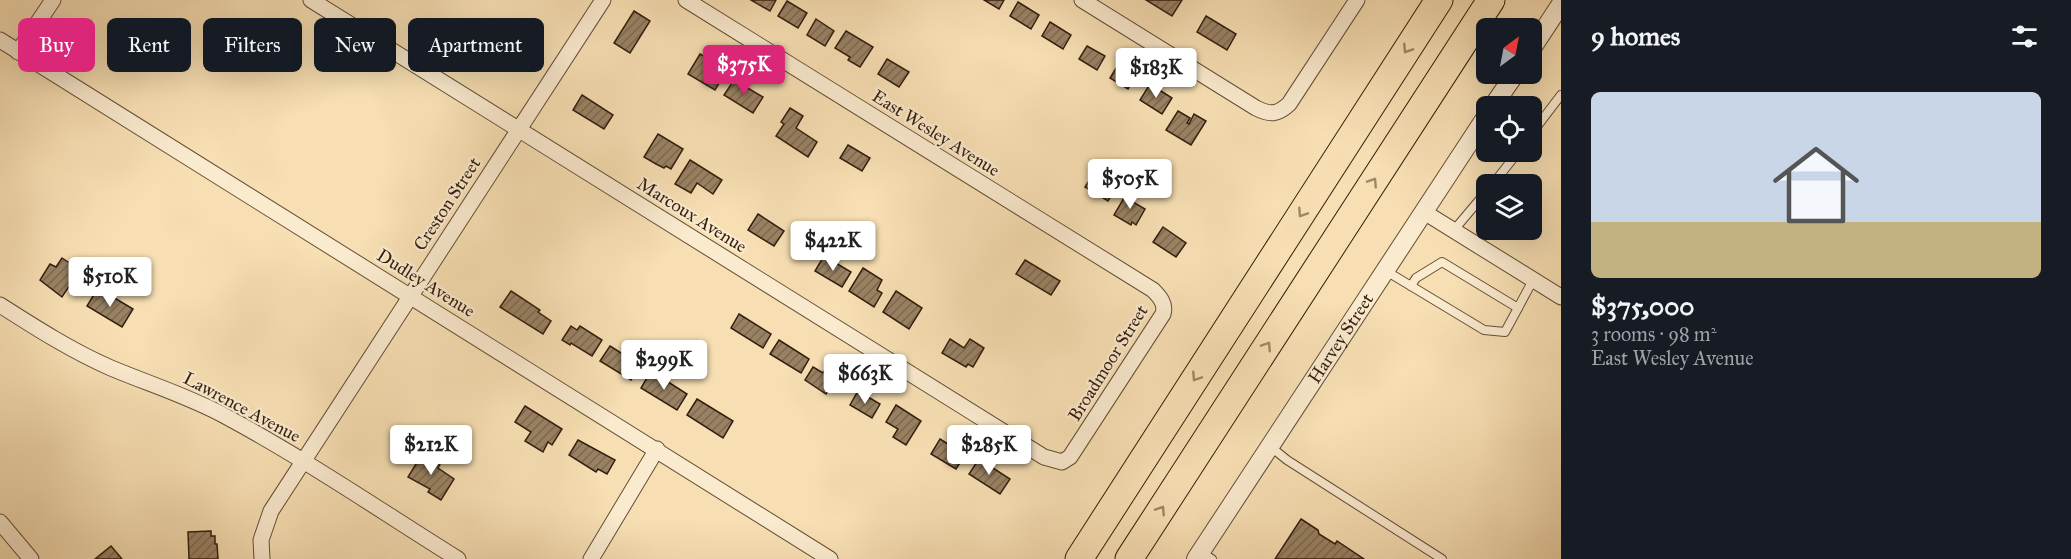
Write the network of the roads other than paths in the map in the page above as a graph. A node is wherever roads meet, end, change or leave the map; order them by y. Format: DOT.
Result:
graph roads {
  1 [pos="52,0"];
  2 [pos="311,0"];
  3 [pos="603,0"];
  4 [pos="686,0"];
  5 [pos="1082,0"];
  6 [pos="1357,0"];
  7 [pos="1439,0"];
  8 [pos="1491,0"];
  9 [pos="1561,4"];
  10 [pos="40,18"];
  11 [pos="1542,33"];
  12 [pos="0,40"];
  13 [pos="18,52"];
  14 [pos="50,72"];
  15 [pos="1561,95"];
  16 [pos="1542,121"];
  17 [pos="519,130"];
  18 [pos="1476,132"];
  19 [pos="1510,162"];
  20 [pos="1501,174"];
  21 [pos="1476,204"];
  22 [pos="1424,212"];
  23 [pos="1454,230"];
  24 [pos="1385,271"];
  25 [pos="1533,280"];
  26 [pos="1411,286"];
  27 [pos="410,296"];
  28 [pos="1561,297"];
  29 [pos="1163,303"];
  30 [pos="0,305"];
  31 [pos="1518,308"];
  32 [pos="1271,447"];
  33 [pos="657,449"];
  34 [pos="1053,460"];
  35 [pos="302,462"];
  36 [pos="0,522"];
  37 [pos="261,557"];
  38 [pos="1203,557"];
  39 [pos="31,559"];
  40 [pos="458,559"];
  41 [pos="591,559"];
  42 [pos="830,559"];
  43 [pos="1078,559"];
  44 [pos="1129,559"];
  45 [pos="1442,559"];
  1 -- 10 [label="street"];
  2 -- 17 [label="street, Marcoux Avenue"];
  3 -- 17 [label="street, Creston Street"];
  4 -- 29 [label="street, East Wesley Avenue"];
  5 -- 6 [label="street"];
  7 -- 43 [label="highway, one-way"];
  44 -- 8 [label="highway, one-way"];
  9 -- 11 [label="street"];
  12 -- 13 [label="street, Dudley Avenue"];
  14 -- 27 [label="street, Dudley Avenue"];
  15 -- 16 [label="lane"];
  17 -- 27 [label="street, Creston Street"];
  17 -- 34 [label="street, Marcoux Avenue"];
  18 -- 22 [label="street, Harvey Street"];
  19 -- 20 [label="lane"];
  21 -- 23 [label="lane"];
  22 -- 23 [label="street"];
  22 -- 24 [label="street, Harvey Street"];
  23 -- 25 [label="street"];
  24 -- 26 [label="lane"];
  24 -- 32 [label="street, Harvey Street"];
  25 -- 28 [label="street"];
  25 -- 31 [label="lane"];
  26 -- 31 [label="lane"];
  26 -- 31 [label="lane"];
  27 -- 33 [label="street, Dudley Avenue"];
  27 -- 35 [label="street, Creston Street"];
  29 -- 34 [label="street, Broadmoor Street"];
  30 -- 35 [label="street, Lawrence Avenue"];
  32 -- 38 [label="street, Harvey Street"];
  32 -- 45 [label="lane"];
  33 -- 41 [label="street"];
  33 -- 42 [label="street, Dudley Avenue"];
  35 -- 37 [label="street, Creston Street"];
  35 -- 40 [label="street, Lawrence Avenue"];
  36 -- 39 [label="street"];
}
